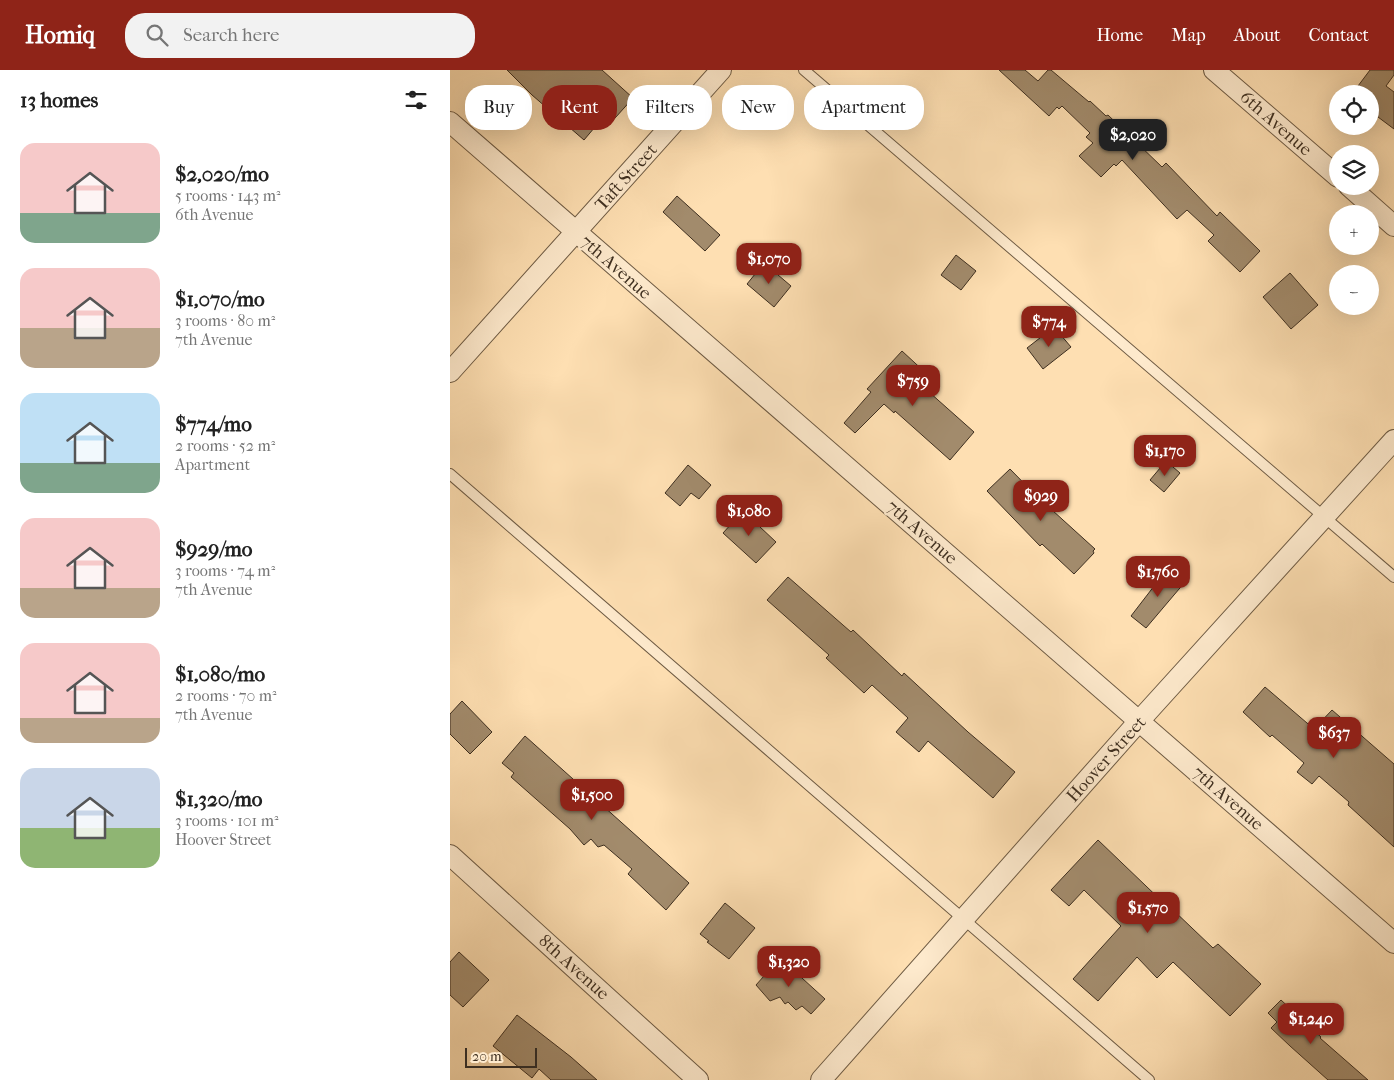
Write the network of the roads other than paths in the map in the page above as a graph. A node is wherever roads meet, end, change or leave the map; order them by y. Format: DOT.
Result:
graph roads {
  1 [pos="722,70"];
  2 [pos="804,70"];
  3 [pos="1214,70"];
  4 [pos="450,122"];
  5 [pos="1329,169"];
  6 [pos="1358,195"];
  7 [pos="1394,226"];
  8 [pos="577,233"];
  9 [pos="450,372"];
  10 [pos="1394,440"];
  11 [pos="450,474"];
  12 [pos="1325,517"];
  13 [pos="1394,577"];
  14 [pos="1140,720"];
  15 [pos="450,855"];
  16 [pos="964,918"];
  17 [pos="1394,943"];
  18 [pos="698,1080"];
  19 [pos="821,1080"];
  20 [pos="1149,1080"];
  1 -- 8 [label="street, Taft Street"];
  2 -- 12 [label="lane"];
  3 -- 5 [label="street, 6th Avenue"];
  4 -- 8 [label="street, 7th Avenue"];
  6 -- 7 [label="street"];
  8 -- 9 [label="street, Taft Street"];
  8 -- 14 [label="street, 7th Avenue"];
  10 -- 12 [label="street, Hoover Street"];
  11 -- 16 [label="lane"];
  12 -- 13 [label="lane"];
  12 -- 14 [label="street, Hoover Street"];
  14 -- 16 [label="street, Hoover Street"];
  14 -- 17 [label="street, 7th Avenue"];
  15 -- 18 [label="street, 8th Avenue"];
  16 -- 19 [label="street, Hoover Street"];
  16 -- 20 [label="lane"];
}
